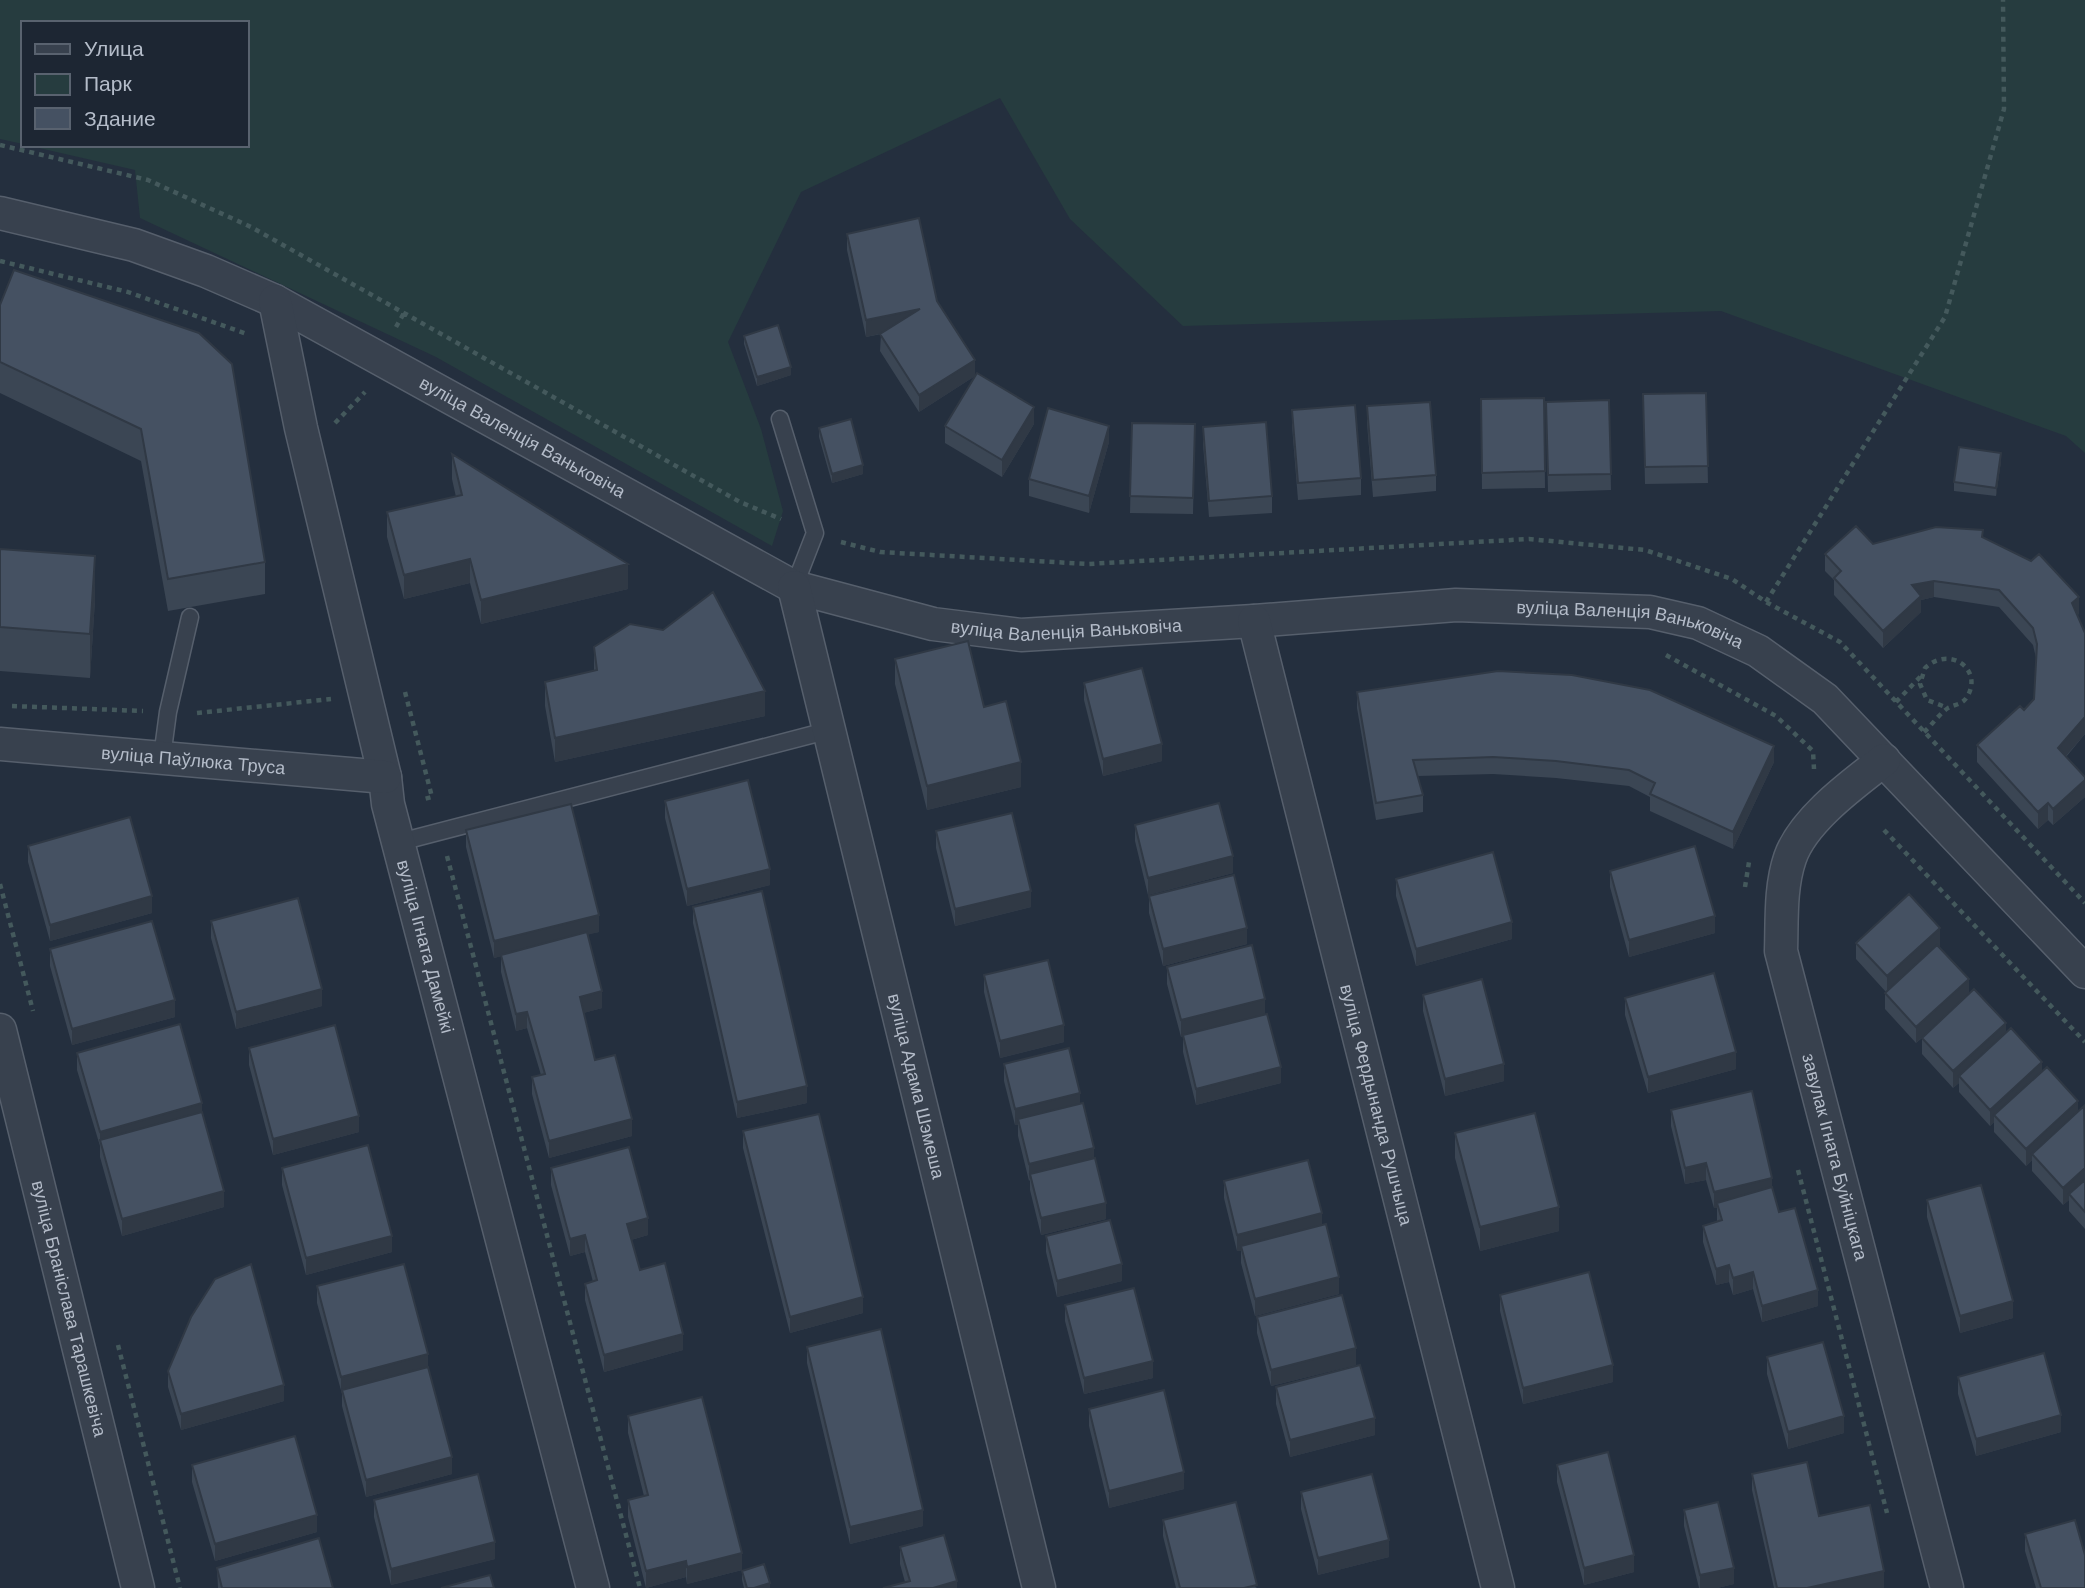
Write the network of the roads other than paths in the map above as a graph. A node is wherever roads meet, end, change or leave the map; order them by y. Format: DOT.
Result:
graph roads {
  1 [pos="0,213"];
  2 [pos="275,301"];
  3 [pos="780,419"];
  4 [pos="794,587"];
  5 [pos="190,617"];
  6 [pos="1254,621"];
  7 [pos="830,730"];
  8 [pos="0,744"];
  9 [pos="162,757"];
  10 [pos="1884,760"];
  11 [pos="385,777"];
  12 [pos="400,842"];
  13 [pos="2085,972"];
  14 [pos="0,1030"];
  15 [pos="138,1588"];
  16 [pos="593,1588"];
  17 [pos="1039,1588"];
  18 [pos="1498,1588"];
  19 [pos="1947,1588"];
  1 -- 2 [label="street, вуліца Валенція Ваньковіча"];
  2 -- 4 [label="street, вуліца Валенція Ваньковіча"];
  2 -- 11 [label="street, вуліца Ігната Дамейкі"];
  3 -- 4 [label="lane"];
  4 -- 6 [label="street, вуліца Валенція Ваньковіча"];
  4 -- 7 [label="street, вуліца Адама Шэмеша"];
  5 -- 9 [label="lane"];
  6 -- 10 [label="street, вуліца Валенція Ваньковіча"];
  6 -- 18 [label="street, вуліца Фердынанда Рушчыца"];
  7 -- 12 [label="lane"];
  7 -- 17 [label="street, вуліца Адама Шэмеша"];
  8 -- 9 [label="street, вуліца Паўлюка Труса"];
  9 -- 11 [label="street, вуліца Паўлюка Труса"];
  10 -- 13 [label="street, вуліца Валенція Ваньковіча"];
  10 -- 19 [label="street, завулак Ігната Буйніцкага"];
  11 -- 12 [label="street, вуліца Ігната Дамейкі"];
  12 -- 16 [label="street, вуліца Ігната Дамейкі"];
  14 -- 15 [label="street, вуліца Браніслава Тарашкевіча"];
}
